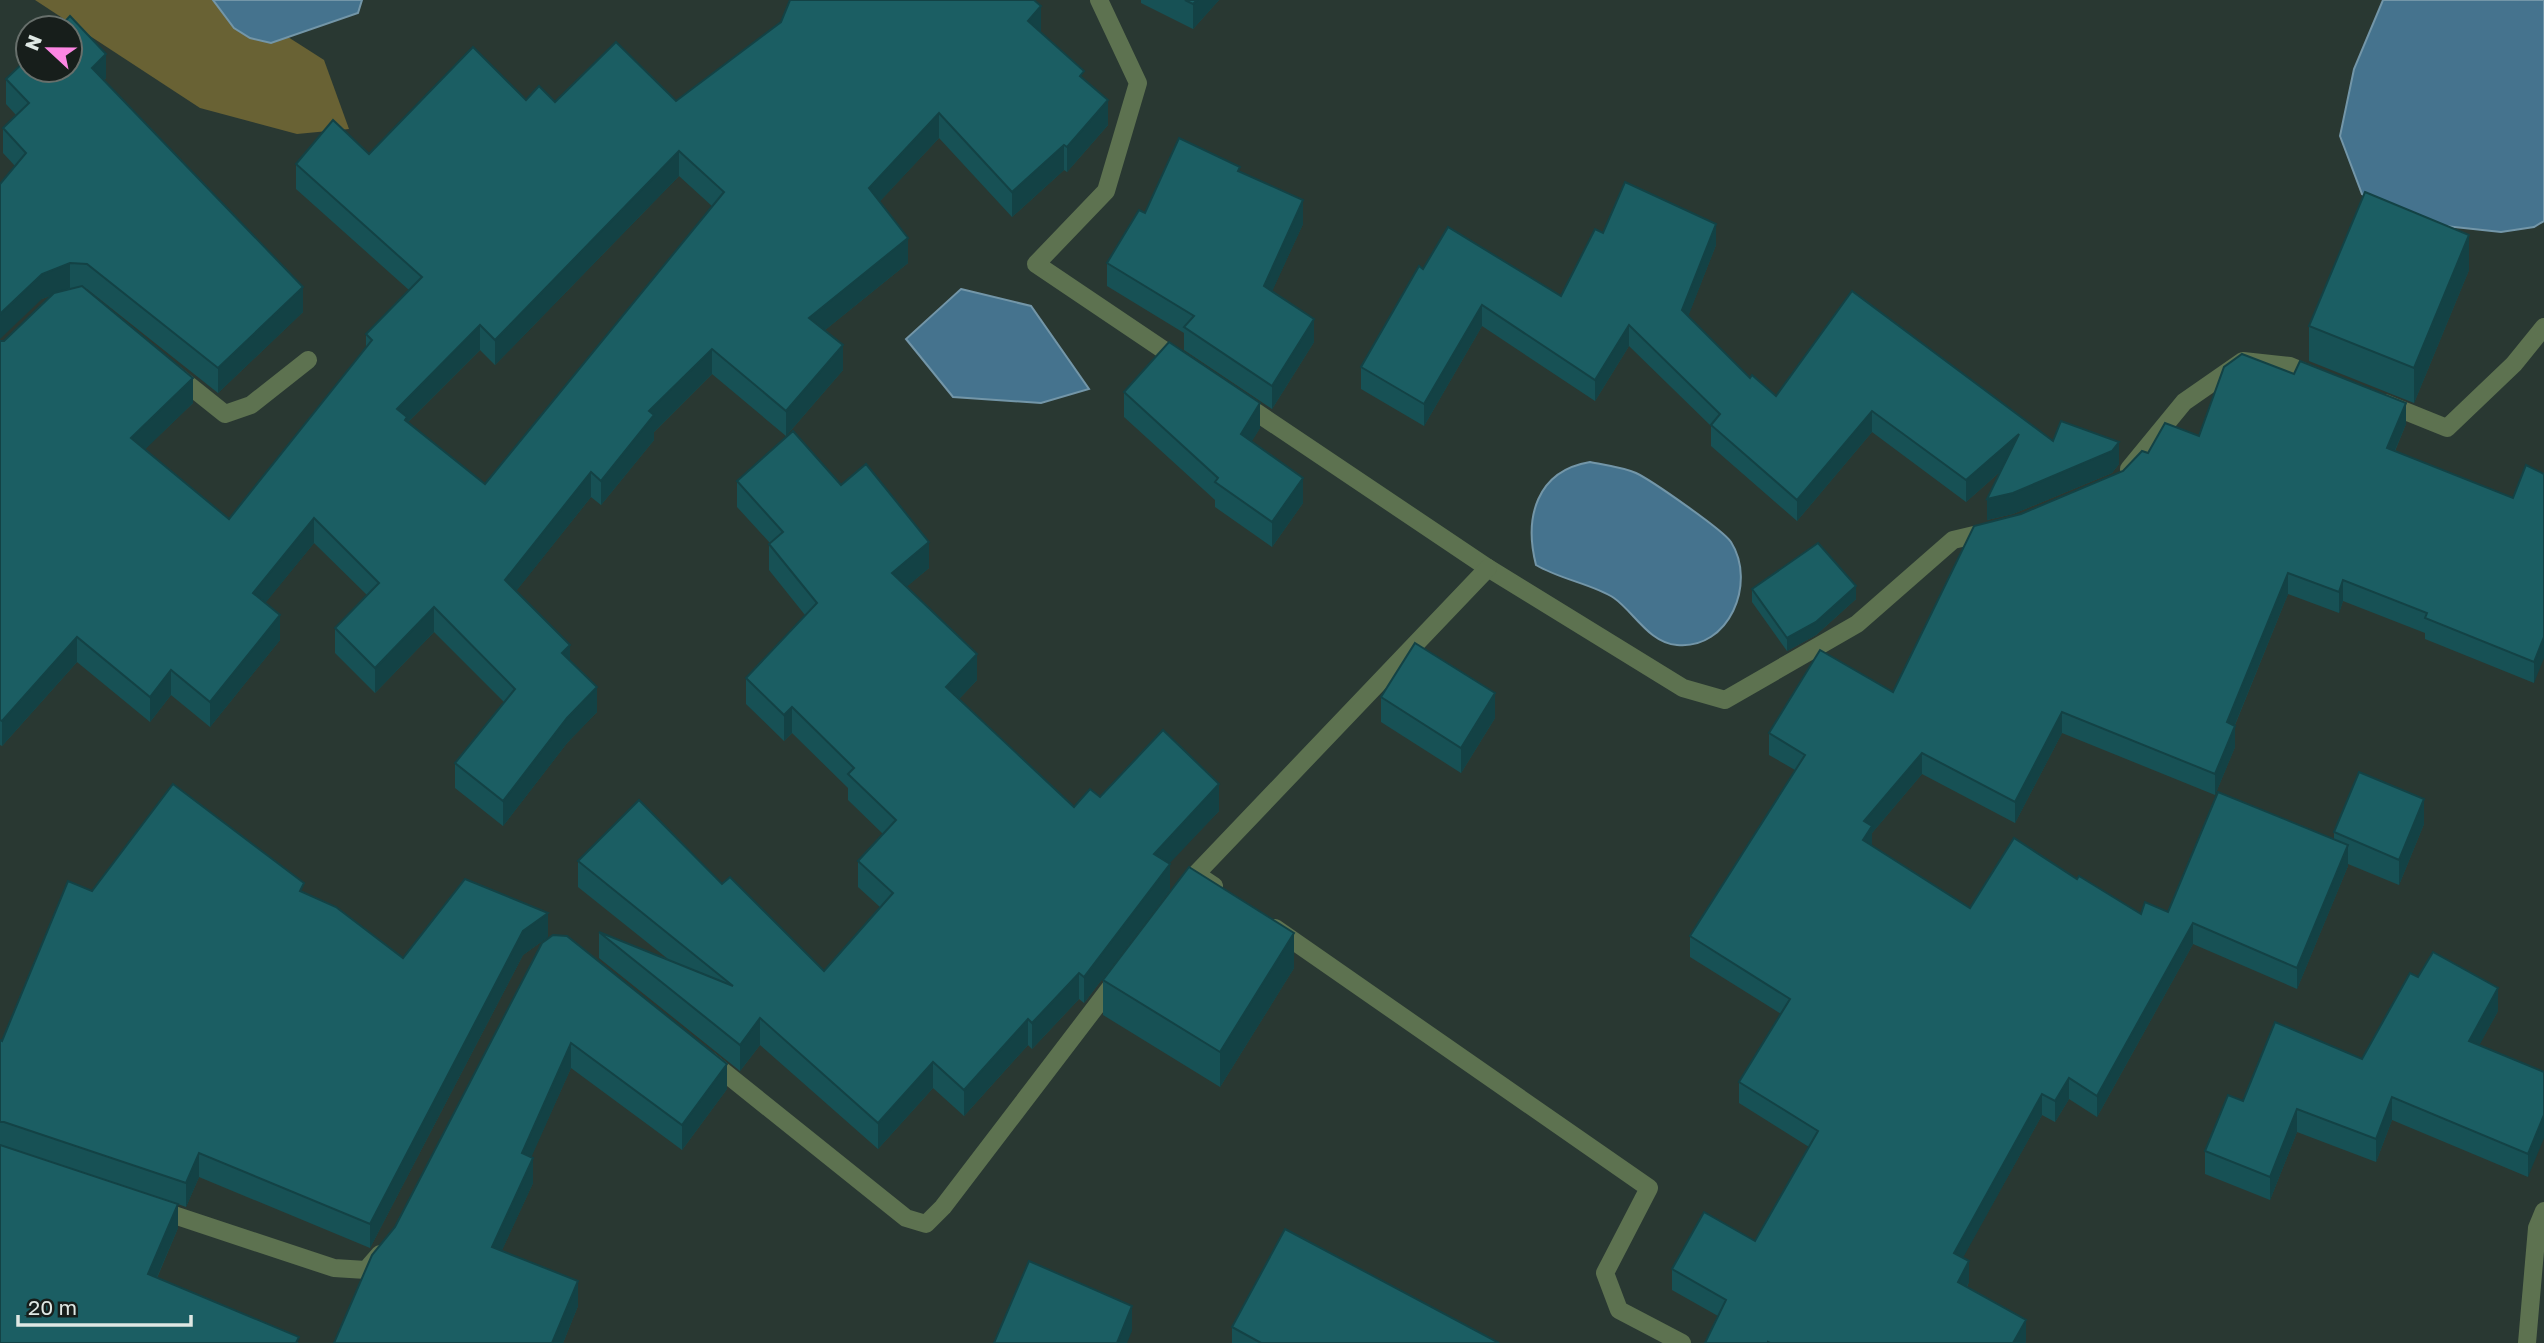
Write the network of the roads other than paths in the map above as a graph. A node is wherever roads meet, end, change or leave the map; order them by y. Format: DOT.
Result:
graph roads {
  1 [pos="1099,0"];
  2 [pos="2544,327"];
  3 [pos="308,360"];
  4 [pos="159,361"];
  5 [pos="1198,373"];
  6 [pos="2339,385"];
  7 [pos="1221,389"];
  8 [pos="2363,395"];
  9 [pos="2119,482"];
  10 [pos="2004,528"];
  11 [pos="1488,568"];
  12 [pos="1230,898"];
  13 [pos="1264,921"];
  14 [pos="1129,963"];
  15 [pos="690,1045"];
  16 [pos="142,1204"];
  17 [pos="2544,1211"];
  18 [pos="391,1235"];
  19 [pos="1682,1343"];
  20 [pos="2528,1343"];
  1 -- 5 [label="street"];
  2 -- 8 [label="street"];
  3 -- 4 [label="street"];
  6 -- 9 [label="street"];
  7 -- 11 [label="street"];
  10 -- 11 [label="street"];
  11 -- 12 [label="street"];
  13 -- 19 [label="street"];
  14 -- 15 [label="street"];
  16 -- 18 [label="street"];
  17 -- 20 [label="street"];
}
